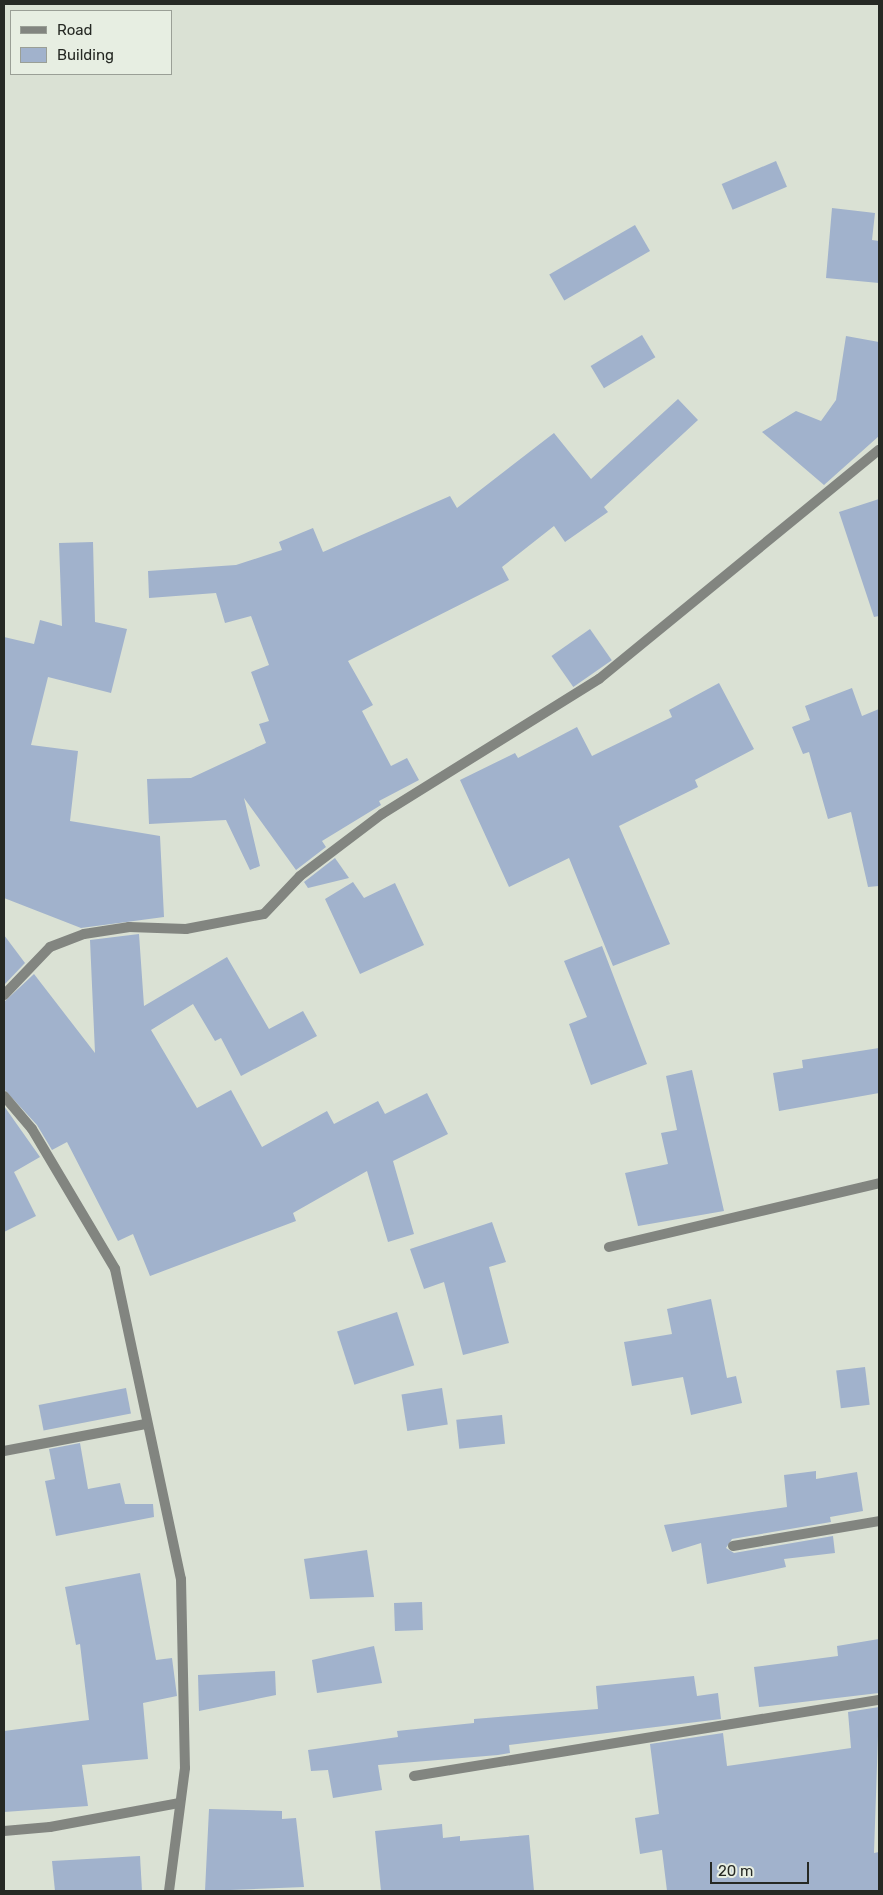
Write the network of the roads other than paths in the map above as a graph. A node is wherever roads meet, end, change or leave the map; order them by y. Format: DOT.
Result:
graph roads {
  1 [pos="879,450"];
  2 [pos="4,995"];
  3 [pos="4,1096"];
  4 [pos="879,1183"];
  5 [pos="610,1247"];
  6 [pos="146,1424"];
  7 [pos="4,1451"];
  8 [pos="879,1521"];
  9 [pos="733,1546"];
  10 [pos="879,1700"];
  11 [pos="414,1776"];
  12 [pos="180,1802"];
  13 [pos="4,1831"];
  14 [pos="169,1891"];
  1 -- 2 [label="street"];
  3 -- 6 [label="street"];
  4 -- 5 [label="street"];
  6 -- 7 [label="street"];
  6 -- 12 [label="street"];
  8 -- 9 [label="street"];
  10 -- 11 [label="street"];
  12 -- 13 [label="street"];
  12 -- 14 [label="street"];
}
